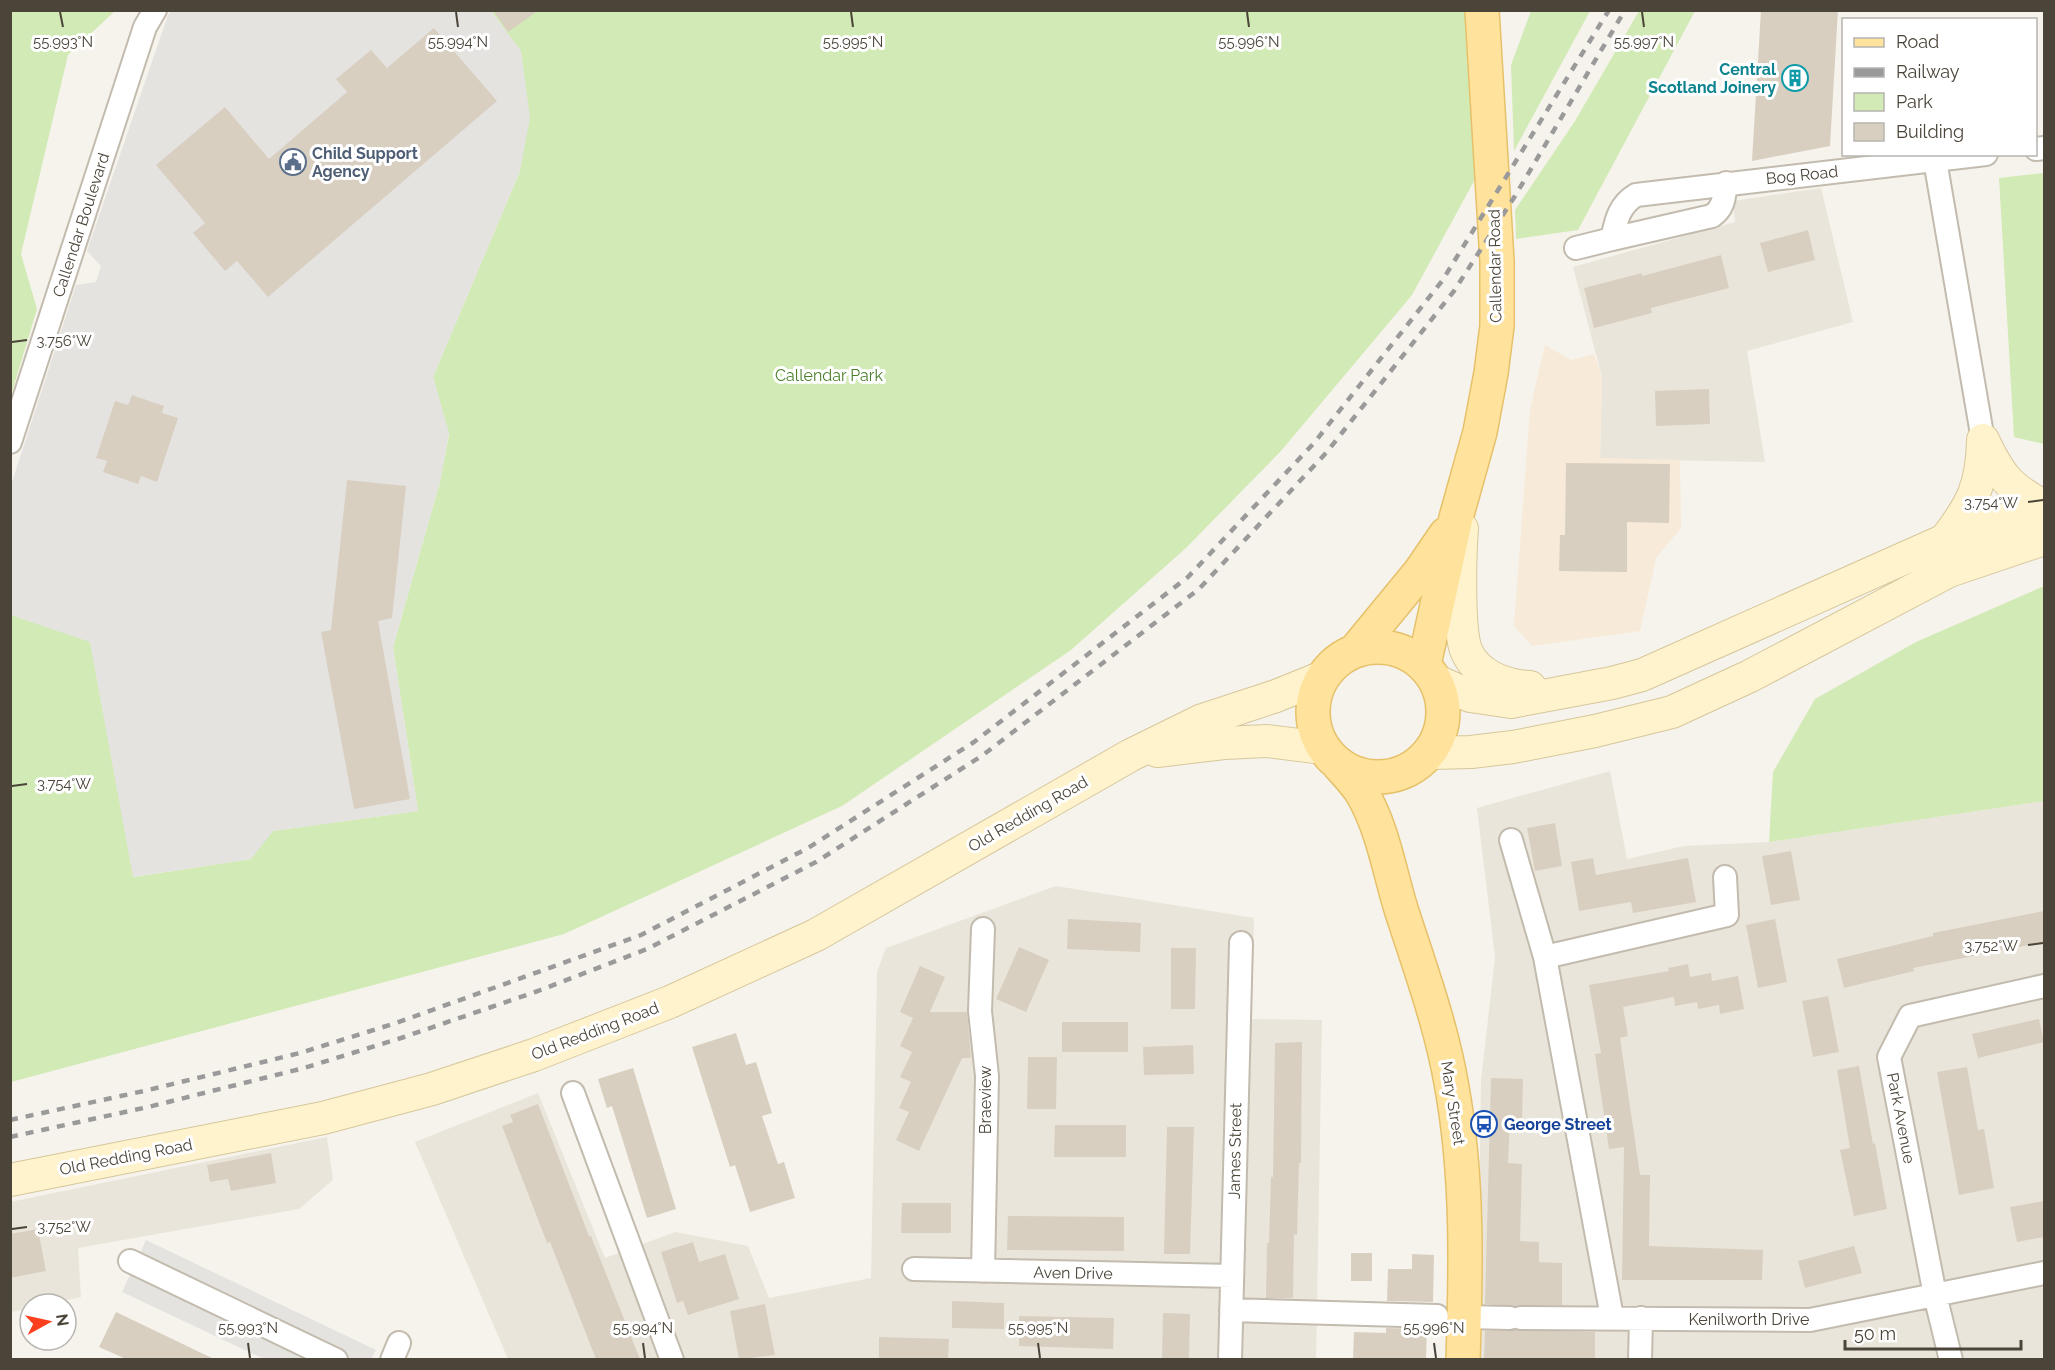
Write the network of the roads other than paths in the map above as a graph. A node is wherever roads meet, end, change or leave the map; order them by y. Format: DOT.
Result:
graph roads {
  1 [pos="154,10"];
  2 [pos="1482,10"];
  3 [pos="1969,156"];
  4 [pos="1935,160"];
  5 [pos="1726,183"];
  6 [pos="1612,239"];
  7 [pos="1576,248"];
  8 [pos="1983,440"];
  9 [pos="10,442"];
  10 [pos="1466,481"];
  11 [pos="2044,506"];
  12 [pos="1456,518"];
  13 [pos="2044,539"];
  14 [pos="1945,540"];
  15 [pos="1355,651"];
  16 [pos="1431,673"];
  17 [pos="1323,677"];
  18 [pos="1518,695"];
  19 [pos="1131,755"];
  20 [pos="1331,757"];
  21 [pos="1421,761"];
  22 [pos="1511,840"];
  23 [pos="1387,855"];
  24 [pos="1725,877"];
  25 [pos="982,929"];
  26 [pos="1241,943"];
  27 [pos="1545,957"];
  28 [pos="2044,986"];
  29 [pos="573,1093"];
  30 [pos="10,1180"];
  31 [pos="130,1261"];
  32 [pos="914,1269"];
  33 [pos="983,1271"];
  34 [pos="2044,1273"];
  35 [pos="1232,1276"];
  36 [pos="1935,1295"];
  37 [pos="1232,1311"];
  38 [pos="1451,1316"];
  39 [pos="1612,1317"];
  40 [pos="1641,1318"];
  41 [pos="336,1359"];
  42 [pos="672,1359"];
  43 [pos="1230,1359"];
  44 [pos="1463,1359"];
  45 [pos="1640,1359"];
  46 [pos="1951,1359"];
  1 -- 9 [label="street, Callendar Boulevard"];
  2 -- 10 [label="main road, Callendar Road"];
  3 -- 4 [label="street, Bog Road"];
  4 -- 5 [label="street, Bog Road"];
  4 -- 8 [label="street"];
  5 -- 6 [label="street"];
  5 -- 6 [label="street, Bog Road"];
  6 -- 7 [label="street"];
  8 -- 11 [label="main road"];
  8 -- 14 [label="main road"];
  10 -- 12 [label="main road, Callendar Road"];
  10 -- 18 [label="main road"];
  11 -- 14 [label="main road"];
  12 -- 15 [label="main road, Callendar Road"];
  12 -- 16 [label="main road, Callendar Road"];
  13 -- 21 [label="main road"];
  14 -- 18 [label="main road"];
  15 -- 16 [label="main road"];
  15 -- 17 [label="main road"];
  16 -- 18 [label="main road"];
  16 -- 21 [label="main road"];
  17 -- 19 [label="main road, Old Redding Road"];
  17 -- 20 [label="main road"];
  19 -- 20 [label="main road, Old Redding Road"];
  19 -- 30 [label="main road, Old Redding Road"];
  20 -- 21 [label="main road"];
  20 -- 23 [label="main road, Mary Street"];
  21 -- 23 [label="main road, Mary Street"];
  22 -- 27 [label="street"];
  23 -- 38 [label="main road, Mary Street"];
  24 -- 27 [label="street"];
  25 -- 33 [label="street, Braeview"];
  26 -- 35 [label="street, James Street"];
  27 -- 39 [label="street"];
  28 -- 36 [label="street, Park Avenue"];
  29 -- 42 [label="street"];
  31 -- 41 [label="street"];
  32 -- 33 [label="street, Aven Drive"];
  33 -- 35 [label="street, Aven Drive"];
  34 -- 36 [label="street, Kenilworth Drive"];
  35 -- 37 [label="street, James Street"];
  36 -- 40 [label="street, Kenilworth Drive"];
  36 -- 46 [label="street, Park Avenue"];
  37 -- 38 [label="street"];
  37 -- 43 [label="street, James Street"];
  38 -- 39 [label="street, Kenilworth Drive"];
  38 -- 44 [label="main road, Mary Street"];
  39 -- 40 [label="street, Kenilworth Drive"];
  40 -- 45 [label="street"];
}
